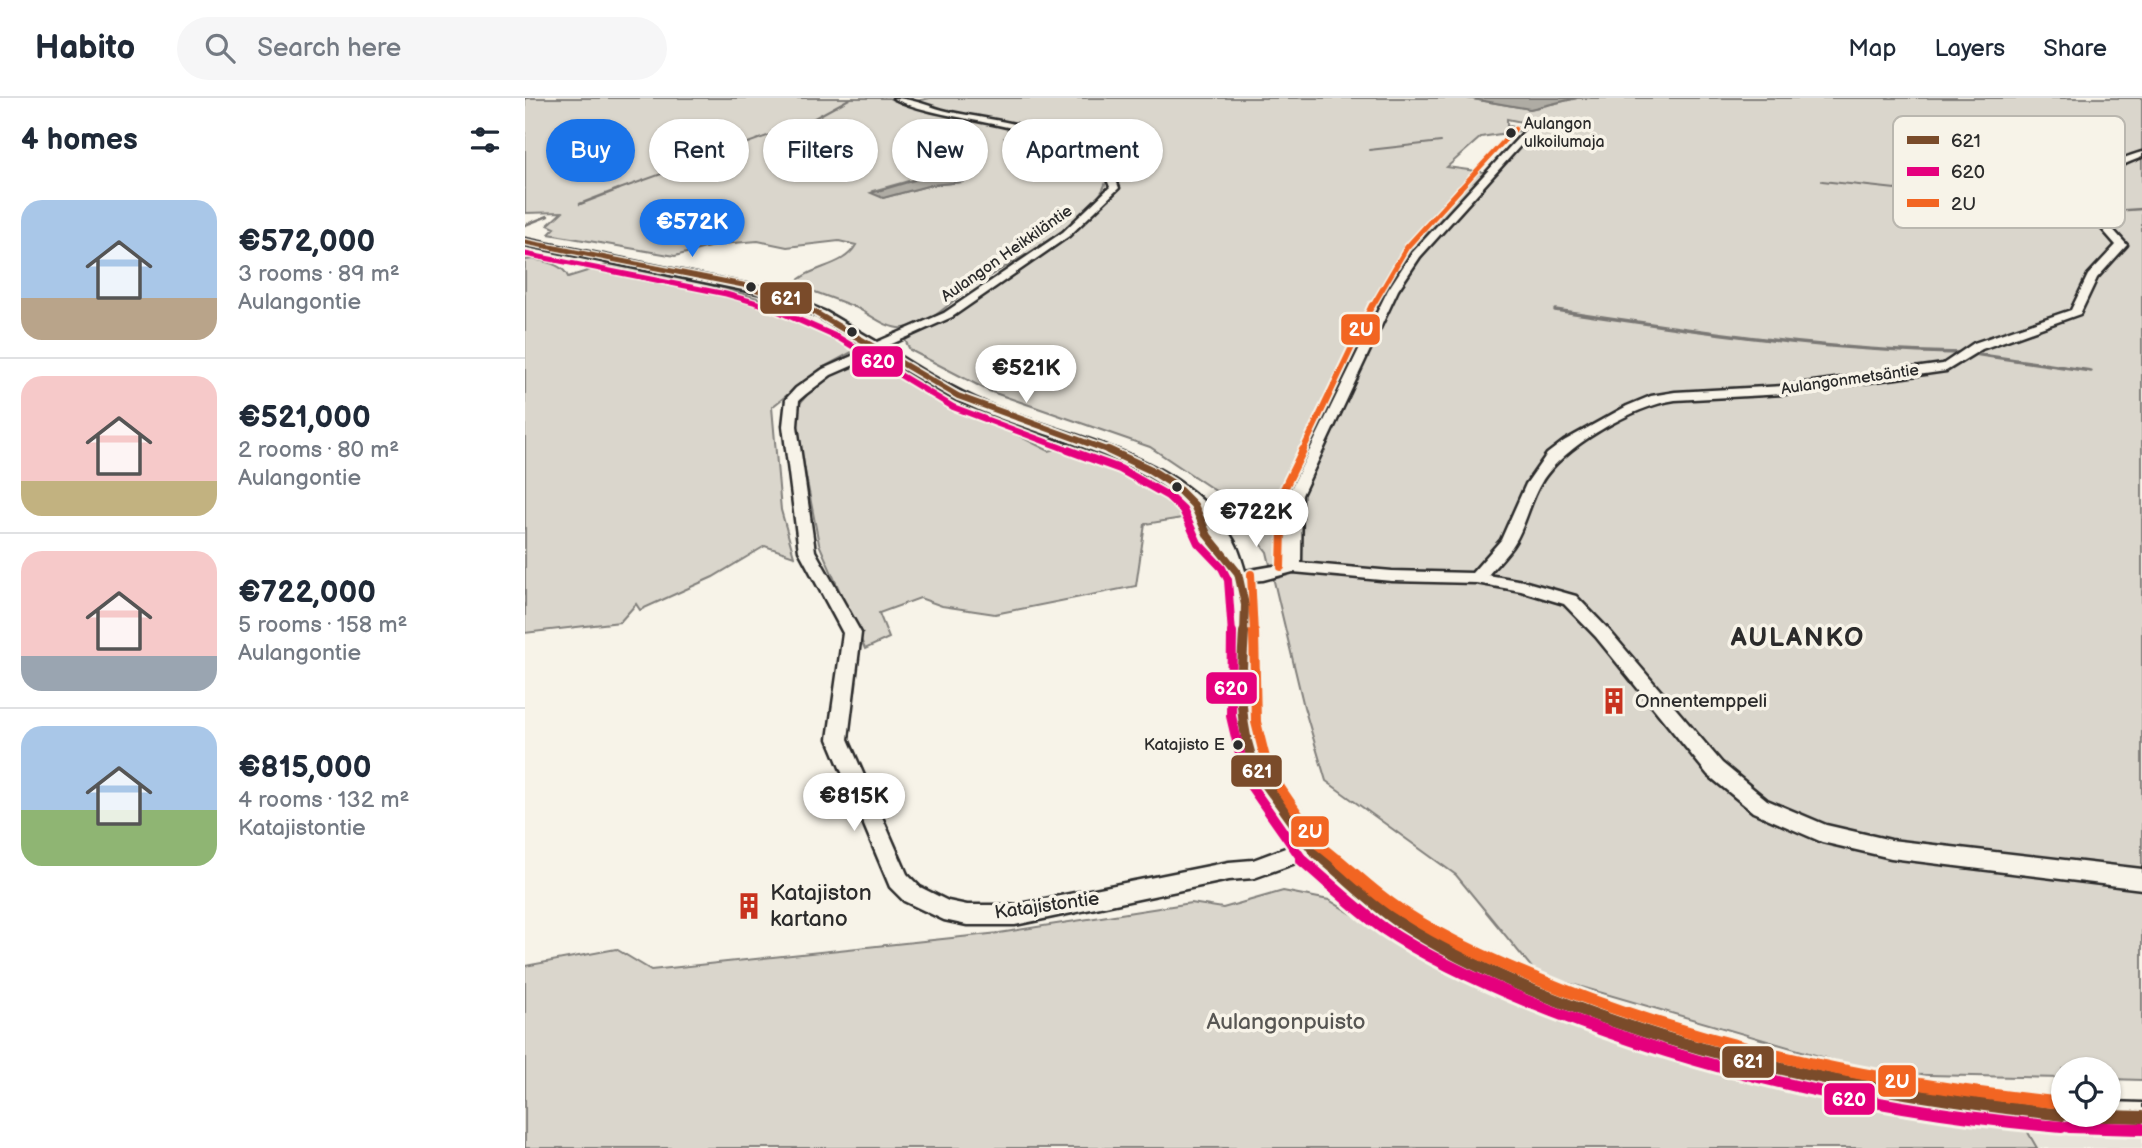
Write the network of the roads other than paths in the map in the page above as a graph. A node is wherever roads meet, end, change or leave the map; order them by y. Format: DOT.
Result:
graph roads {
  1 [pos="897,98"];
  2 [pos="1534,126"];
  3 [pos="2142,154"];
  4 [pos="2125,162"];
  5 [pos="2107,228"];
  6 [pos="525,242"];
  7 [pos="878,348"];
  8 [pos="1287,568"];
  9 [pos="1236,569"];
  10 [pos="1476,578"];
  11 [pos="1305,850"];
  12 [pos="2142,879"];
  13 [pos="2051,1114"];
  14 [pos="2121,1116"];
  15 [pos="2142,1117"];
  1 -- 7 [label="street, Aulangon Heikkiläntie"];
  2 -- 8 [label="street"];
  3 -- 4 [label="street, Aulangonmetsäntie"];
  5 -- 10 [label="street, Aulangonmetsäntie"];
  6 -- 7 [label="street"];
  7 -- 9 [label="street"];
  7 -- 11 [label="street, Katajistontie"];
  8 -- 9 [label="street"];
  8 -- 10 [label="street"];
  9 -- 11 [label="street"];
  10 -- 12 [label="street"];
  11 -- 13 [label="street"];
  14 -- 15 [label="street"];
}
